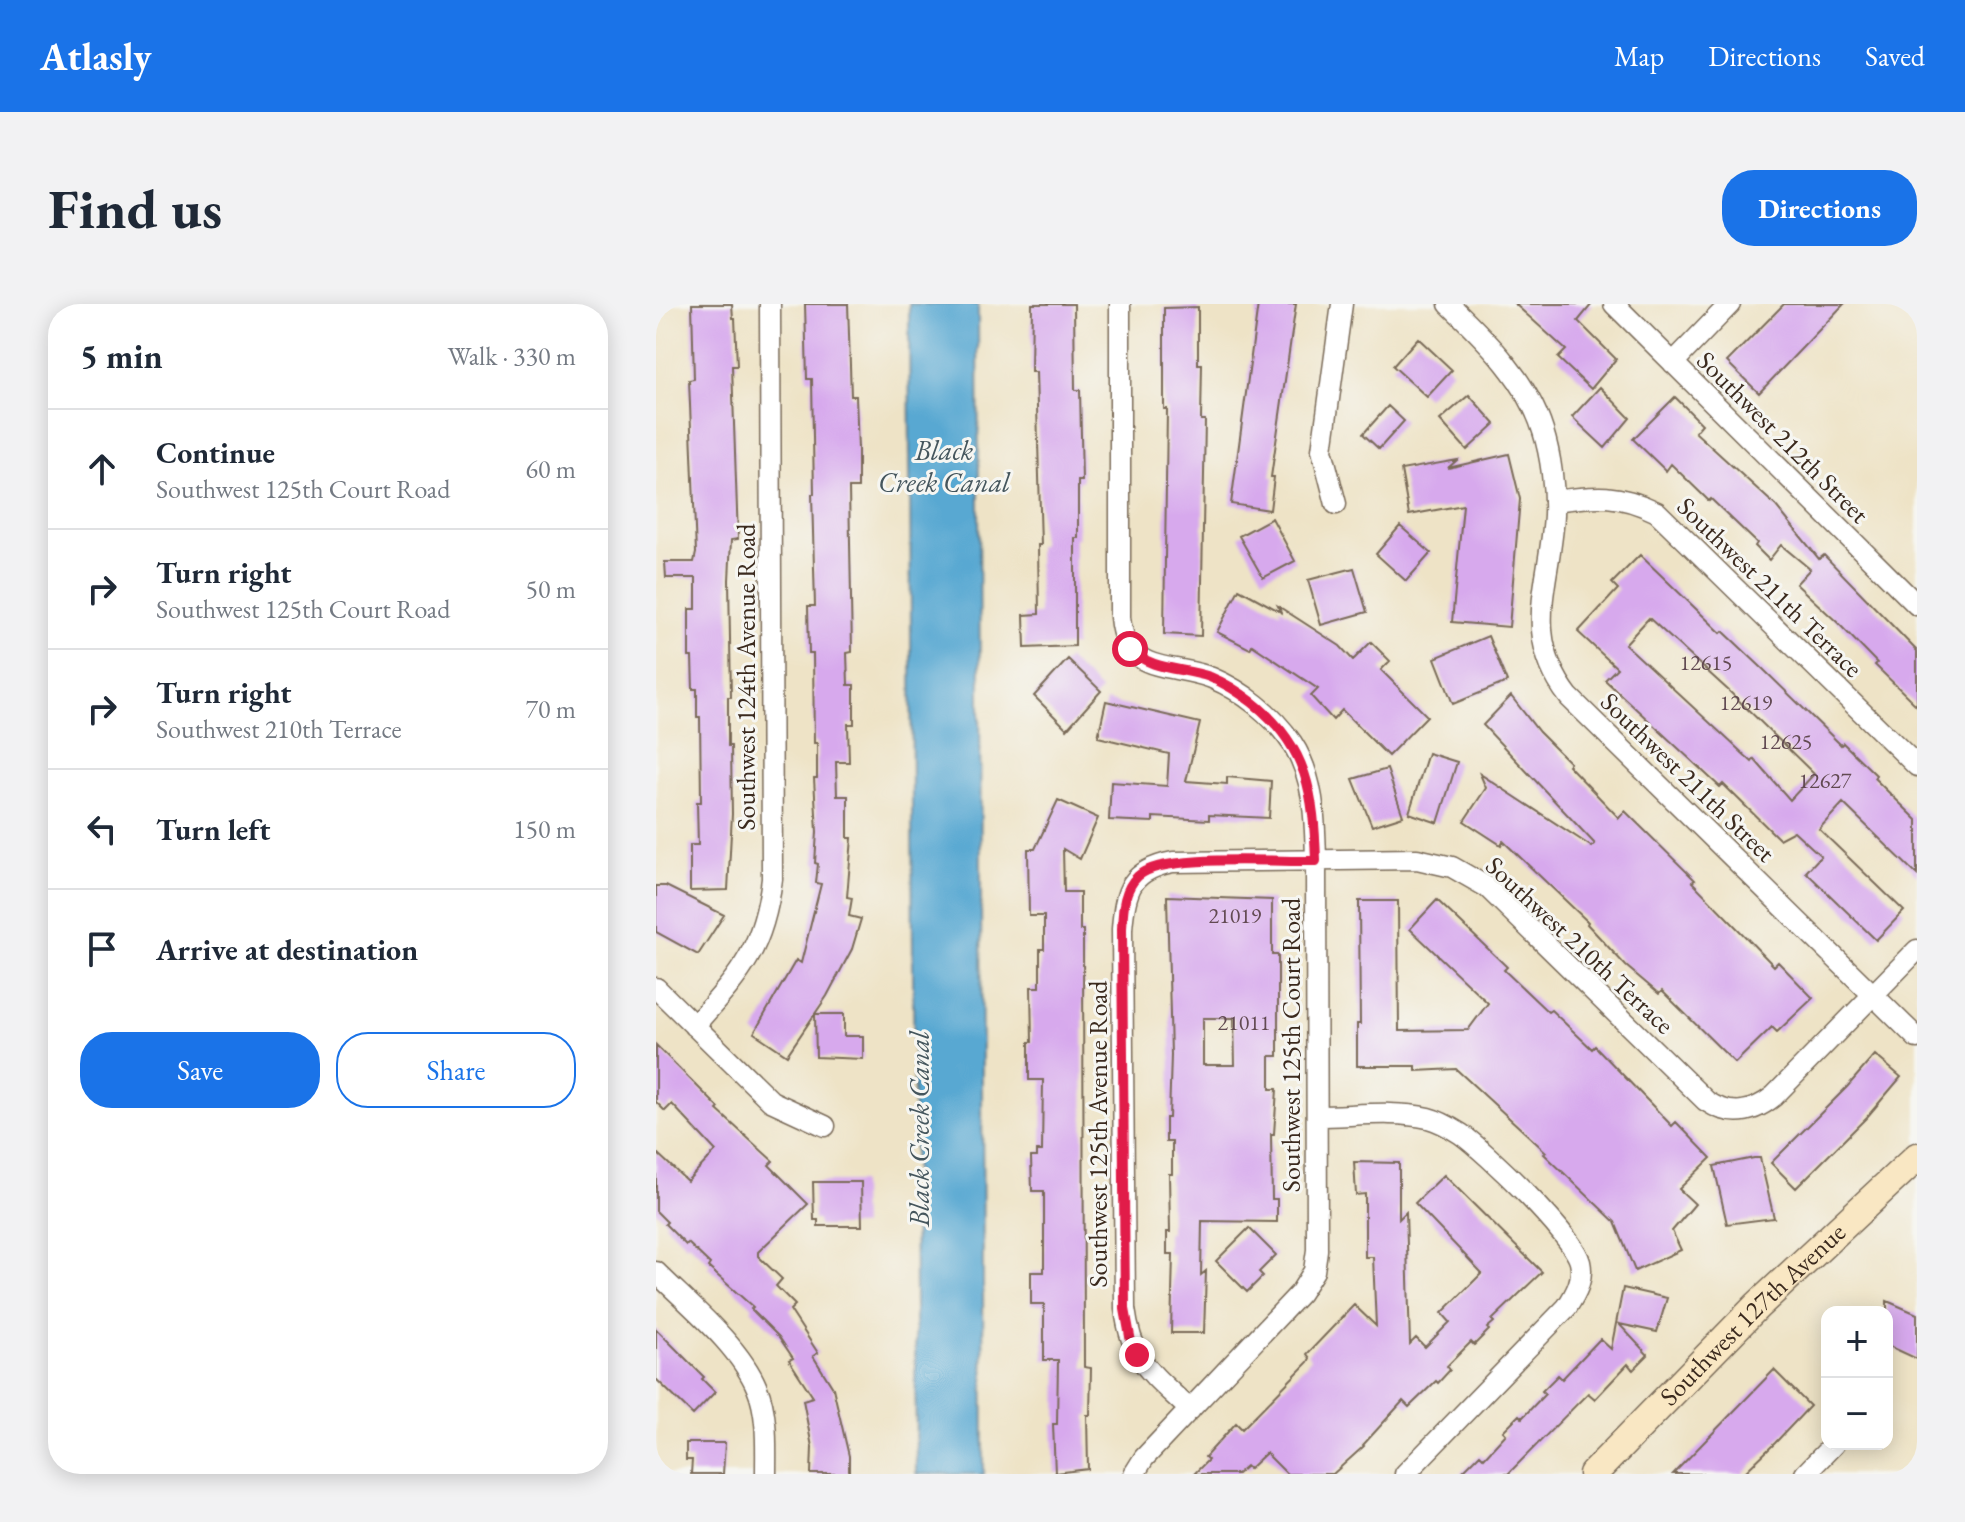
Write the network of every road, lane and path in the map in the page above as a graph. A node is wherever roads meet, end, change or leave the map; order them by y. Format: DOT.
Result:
graph roads {
  1 [pos="770,304"];
  2 [pos="1120,304"];
  3 [pos="1342,304"];
  4 [pos="1449,304"];
  5 [pos="1614,304"];
  6 [pos="1730,304"];
  7 [pos="1673,363"];
  8 [pos="1554,501"];
  9 [pos="1336,504"];
  10 [pos="1917,605"];
  11 [pos="1917,766"];
  12 [pos="1316,861"];
  13 [pos="1131,884"];
  14 [pos="1917,950"];
  15 [pos="656,988"];
  16 [pos="1874,995"];
  17 [pos="694,1026"];
  18 [pos="1917,1038"];
  19 [pos="1318,1116"];
  20 [pos="825,1126"];
  21 [pos="1917,1157"];
  22 [pos="656,1272"];
  23 [pos="1190,1410"];
  24 [pos="1828,1450"];
  25 [pos="766,1474"];
  26 [pos="1134,1474"];
  27 [pos="1405,1474"];
  28 [pos="1593,1474"];
  29 [pos="1805,1474"];
  1 -- 17 [label="street, Southwest 124th Avenue Road"];
  2 -- 12 [label="street, Southwest 125th Court Road"];
  3 -- 9 [label="street"];
  4 -- 8 [label="street"];
  5 -- 7 [label="street, Southwest 212th Street"];
  6 -- 7 [label="street"];
  7 -- 10 [label="street, Southwest 212th Street"];
  8 -- 11 [label="street, Southwest 211th Terrace"];
  8 -- 16 [label="street, Southwest 211th Street"];
  12 -- 13 [label="street, Southwest 210th Terrace"];
  12 -- 16 [label="street, Southwest 210th Terrace"];
  12 -- 19 [label="street, Southwest 125th Court Road"];
  13 -- 23 [label="street, Southwest 125th Avenue Road"];
  14 -- 16 [label="street"];
  15 -- 17 [label="street"];
  16 -- 18 [label="street, Southwest 211th Street"];
  17 -- 20 [label="street"];
  19 -- 23 [label="street, Southwest 125th Court Road"];
  19 -- 27 [label="street"];
  21 -- 28 [label="street, Southwest 127th Avenue"];
  22 -- 25 [label="street"];
  23 -- 26 [label="street, Southwest 125th Court Road"];
  24 -- 29 [label="street"];
}
